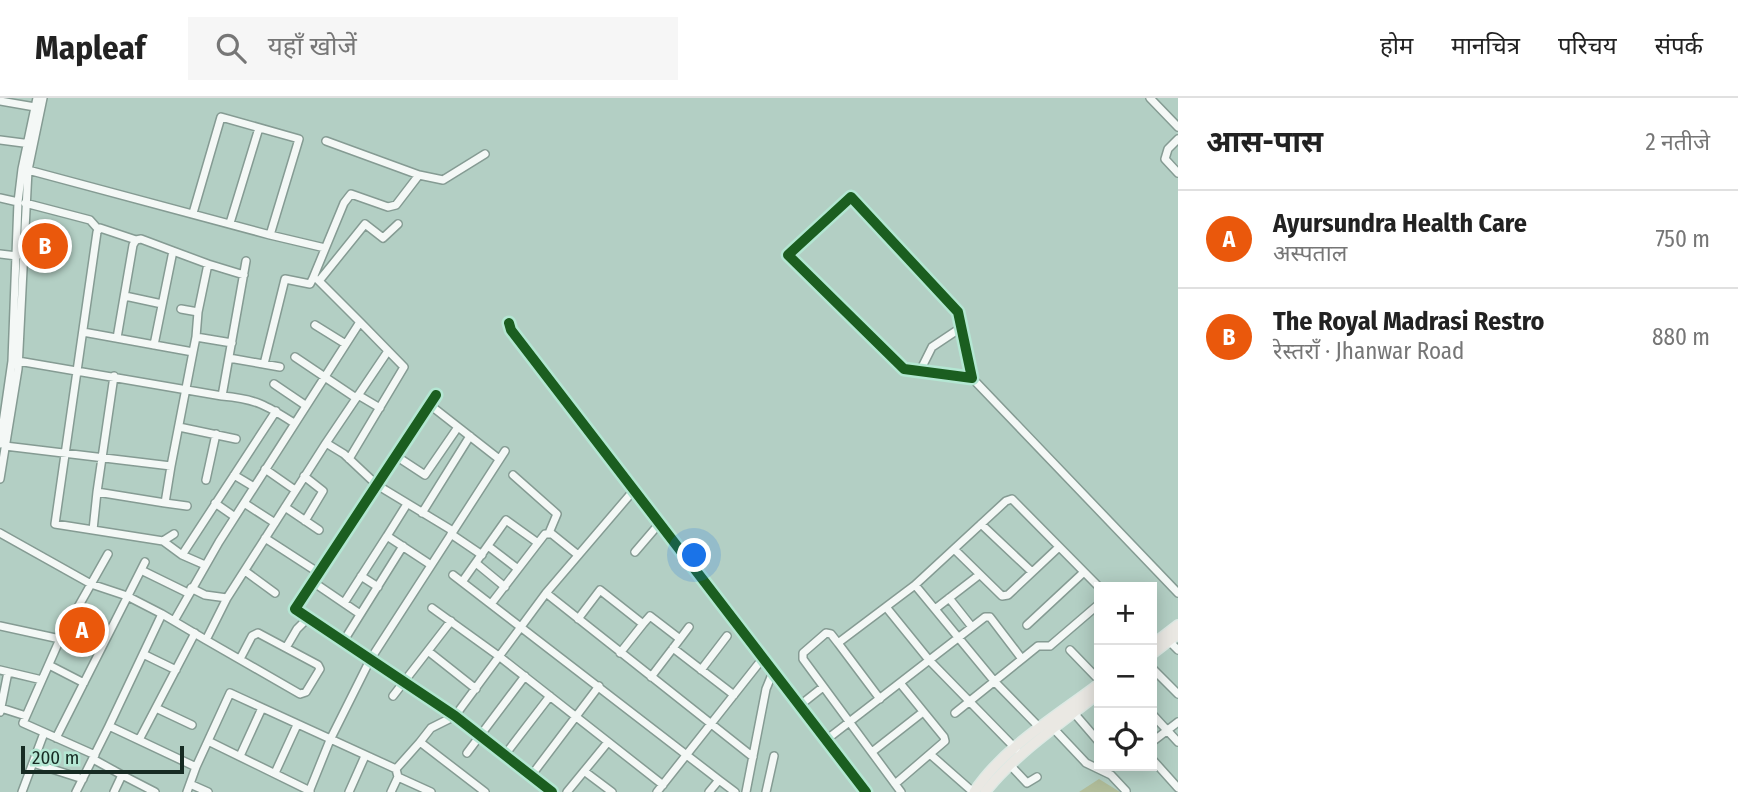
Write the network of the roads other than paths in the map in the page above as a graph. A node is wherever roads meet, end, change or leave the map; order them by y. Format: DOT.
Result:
graph roads {
  1 [pos="37,98"];
  2 [pos="43,98"];
  3 [pos="1150,98"];
  4 [pos="0,101"];
  5 [pos="35,107"];
  6 [pos="1178,127"];
  7 [pos="259,128"];
  8 [pos="1178,139"];
  9 [pos="0,140"];
  10 [pos="326,141"];
  11 [pos="30,144"];
  12 [pos="485,154"];
  13 [pos="28,170"];
  14 [pos="1178,173"];
  15 [pos="419,175"];
  16 [pos="0,198"];
  17 [pos="22,202"];
  18 [pos="193,213"];
  19 [pos="230,223"];
  20 [pos="398,225"];
  21 [pos="98,229"];
  22 [pos="270,235"];
  23 [pos="136,240"];
  24 [pos="325,248"];
  25 [pos="173,251"];
  26 [pos="0,254"];
  27 [pos="17,256"];
  28 [pos="246,261"];
  29 [pos="208,264"];
  30 [pos="244,275"];
  31 [pos="316,280"];
  32 [pos="125,296"];
  33 [pos="162,304"];
  34 [pos="181,309"];
  35 [pos="198,312"];
  36 [pos="360,322"];
  37 [pos="509,323"];
  38 [pos="315,325"];
  39 [pos="962,327"];
  40 [pos="83,332"];
  41 [pos="196,337"];
  42 [pos="117,338"];
  43 [pos="232,343"];
  44 [pos="344,344"];
  45 [pos="154,345"];
  46 [pos="388,351"];
  47 [pos="193,352"];
  48 [pos="295,357"];
  49 [pos="229,358"];
  50 [pos="264,364"];
  51 [pos="16,366"];
  52 [pos="0,367"];
  53 [pos="280,367"];
  54 [pos="78,370"];
  55 [pos="919,371"];
  56 [pos="114,376"];
  57 [pos="324,376"];
  58 [pos="972,378"];
  59 [pos="274,384"];
  60 [pos="186,390"];
  61 [pos="436,395"];
  62 [pos="222,396"];
  63 [pos="357,396"];
  64 [pos="305,405"];
  65 [pos="430,405"];
  66 [pos="380,408"];
  67 [pos="276,411"];
  68 [pos="2,419"];
  69 [pos="294,423"];
  70 [pos="179,427"];
  71 [pos="458,427"];
  72 [pos="216,435"];
  73 [pos="470,436"];
  74 [pos="236,439"];
  75 [pos="326,443"];
  76 [pos="3,445"];
  77 [pos="505,451"];
  78 [pos="65,452"];
  79 [pos="396,456"];
  80 [pos="103,457"];
  81 [pos="349,459"];
  82 [pos="499,459"];
  83 [pos="171,466"];
  84 [pos="265,469"];
  85 [pos="429,470"];
  86 [pos="234,475"];
  87 [pos="513,475"];
  88 [pos="304,476"];
  89 [pos="444,478"];
  90 [pos="0,479"];
  91 [pos="206,480"];
  92 [pos="377,485"];
  93 [pos="254,487"];
  94 [pos="295,490"];
  95 [pos="634,490"];
  96 [pos="97,492"];
  97 [pos="166,503"];
  98 [pos="215,503"];
  99 [pos="244,503"];
  100 [pos="407,504"];
  101 [pos="187,506"];
  102 [pos="285,507"];
  103 [pos="422,513"];
  104 [pos="235,517"];
  105 [pos="305,521"];
  106 [pos="275,523"];
  107 [pos="659,524"];
  108 [pos="981,524"];
  109 [pos="93,530"];
  110 [pos="319,530"];
  111 [pos="0,533"];
  112 [pos="452,533"];
  113 [pos="549,533"];
  114 [pos="174,534"];
  115 [pos="387,536"];
  116 [pos="265,538"];
  117 [pos="163,541"];
  118 [pos="538,543"];
  119 [pos="403,546"];
  120 [pos="488,546"];
  121 [pos="1059,547"];
  122 [pos="954,549"];
  123 [pos="635,552"];
  124 [pos="108,554"];
  125 [pos="182,555"];
  126 [pos="482,555"];
  127 [pos="578,555"];
  128 [pos="476,564"];
  129 [pos="205,565"];
  130 [pos="431,565"];
  131 [pos="518,569"];
  132 [pos="244,570"];
  133 [pos="1032,572"];
  134 [pos="1084,572"];
  135 [pos="318,573"];
  136 [pos="453,575"];
  137 [pos="979,575"];
  138 [pos="361,576"];
  139 [pos="313,582"];
  140 [pos="463,582"];
  141 [pos="1094,582"];
  142 [pos="91,584"];
  143 [pos="915,585"];
  144 [pos="378,587"];
  145 [pos="505,587"];
  146 [pos="190,591"];
  147 [pos="275,593"];
  148 [pos="546,593"];
  149 [pos="1178,593"];
  150 [pos="127,596"];
  151 [pos="227,598"];
  152 [pos="949,598"];
  153 [pos="344,603"];
  154 [pos="491,604"];
  155 [pos="886,607"];
  156 [pos="432,608"];
  157 [pos="1094,608"];
  158 [pos="935,609"];
  159 [pos="162,614"];
  160 [pos="360,614"];
  161 [pos="308,618"];
  162 [pos="578,619"];
  163 [pos="174,621"];
  164 [pos="451,621"];
  165 [pos="643,624"];
  166 [pos="1027,625"];
  167 [pos="1178,625"];
  168 [pos="0,626"];
  169 [pos="522,627"];
  170 [pos="689,627"];
  171 [pos="972,627"];
  172 [pos="195,634"];
  173 [pos="1178,634"];
  174 [pos="727,636"];
  175 [pos="959,638"];
  176 [pos="60,639"];
  177 [pos="680,639"];
  178 [pos="206,640"];
  179 [pos="1157,640"];
  180 [pos="1169,641"];
  181 [pos="343,642"];
  182 [pos="838,643"];
  183 [pos="287,646"];
  184 [pos="673,648"];
  185 [pos="1070,650"];
  186 [pos="1157,650"];
  187 [pos="1178,650"];
  188 [pos="428,651"];
  189 [pos="620,653"];
  190 [pos="143,654"];
  191 [pos="500,657"];
  192 [pos="763,658"];
  193 [pos="240,659"];
  194 [pos="1022,659"];
  195 [pos="370,660"];
  196 [pos="929,660"];
  197 [pos="49,665"];
  198 [pos="176,670"];
  199 [pos="701,670"];
  200 [pos="4,671"];
  201 [pos="773,672"];
  202 [pos="1157,673"];
  203 [pos="1094,676"];
  204 [pos="525,677"];
  205 [pos="651,677"];
  206 [pos="42,680"];
  207 [pos="404,680"];
  208 [pos="995,682"];
  209 [pos="84,683"];
  210 [pos="900,683"];
  211 [pos="599,686"];
  212 [pos="1094,686"];
  213 [pos="823,687"];
  214 [pos="476,689"];
  215 [pos="1178,694"];
  216 [pos="734,695"];
  217 [pos="393,696"];
  218 [pos="550,696"];
  219 [pos="880,699"];
  220 [pos="1094,700"];
  221 [pos="968,702"];
  222 [pos="799,706"];
  223 [pos="156,708"];
  224 [pos="261,708"];
  225 [pos="0,710"];
  226 [pos="923,712"];
  227 [pos="955,713"];
  228 [pos="1074,713"];
  229 [pos="26,716"];
  230 [pos="455,716"];
  231 [pos="576,716"];
  232 [pos="1157,719"];
  233 [pos="850,722"];
  234 [pos="1178,722"];
  235 [pos="711,723"];
  236 [pos="297,724"];
  237 [pos="192,725"];
  238 [pos="109,726"];
  239 [pos="1040,728"];
  240 [pos="1053,728"];
  241 [pos="1167,730"];
  242 [pos="44,733"];
  243 [pos="1094,736"];
  244 [pos="479,737"];
  245 [pos="57,738"];
  246 [pos="1157,738"];
  247 [pos="138,740"];
  248 [pos="330,740"];
  249 [pos="826,740"];
  250 [pos="208,741"];
  251 [pos="420,742"];
  252 [pos="608,742"];
  253 [pos="1178,742"];
  254 [pos="1016,748"];
  255 [pos="872,752"];
  256 [pos="467,753"];
  257 [pos="688,754"];
  258 [pos="365,755"];
  259 [pos="931,755"];
  260 [pos="240,756"];
  261 [pos="504,756"];
  262 [pos="774,756"];
  263 [pos="94,757"];
  264 [pos="753,757"];
  265 [pos="33,763"];
  266 [pos="1157,764"];
  267 [pos="1010,765"];
  268 [pos="196,767"];
  269 [pos="584,771"];
  270 [pos="275,773"];
  271 [pos="397,773"];
  272 [pos="122,775"];
  273 [pos="531,776"];
  274 [pos="1037,777"];
  275 [pos="83,779"];
  276 [pos="719,779"];
  277 [pos="895,784"];
  278 [pos="663,785"];
  279 [pos="1178,787"];
  280 [pos="188,788"];
  281 [pos="309,791"];
  282 [pos="1126,791"];
  283 [pos="22,792"];
  284 [pos="76,792"];
  285 [pos="114,792"];
  286 [pos="155,792"];
  287 [pos="208,792"];
  288 [pos="349,792"];
  289 [pos="391,792"];
  290 [pos="431,792"];
  291 [pos="485,792"];
  292 [pos="552,792"];
  293 [pos="568,792"];
  294 [pos="612,792"];
  295 [pos="657,792"];
  296 [pos="709,792"];
  297 [pos="735,792"];
  298 [pos="746,792"];
  299 [pos="766,792"];
  300 [pos="866,792"];
  301 [pos="901,792"];
  302 [pos="973,792"];
  303 [pos="985,792"];
  1 -- 5 [label="street"];
  2 -- 11 [label="street"];
  3 -- 6 [label="street"];
  4 -- 5 [label="street"];
  5 -- 11 [label="street"];
  7 -- 18 [label="street"];
  7 -- 19 [label="street"];
  7 -- 22 [label="street"];
  8 -- 14 [label="street"];
  9 -- 11 [label="street"];
  10 -- 15 [label="street"];
  11 -- 13 [label="street"];
  11 -- 17 [label="street"];
  12 -- 15 [label="street"];
  13 -- 17 [label="street"];
  13 -- 18 [label="street"];
  15 -- 24 [label="street"];
  16 -- 17 [label="street"];
  17 -- 21 [label="street"];
  17 -- 27 [label="street"];
  17 -- 51 [label="street"];
  18 -- 19 [label="street"];
  19 -- 22 [label="street"];
  20 -- 31 [label="street"];
  21 -- 23 [label="street"];
  21 -- 40 [label="street"];
  22 -- 24 [label="street"];
  23 -- 25 [label="street"];
  23 -- 32 [label="street"];
  24 -- 31 [label="street"];
  25 -- 29 [label="street"];
  25 -- 33 [label="street"];
  26 -- 27 [label="street"];
  27 -- 51 [label="street"];
  28 -- 30 [label="street"];
  29 -- 30 [label="street"];
  29 -- 35 [label="street"];
  30 -- 43 [label="street"];
  31 -- 36 [label="street"];
  31 -- 50 [label="street"];
  32 -- 33 [label="street"];
  32 -- 42 [label="street"];
  33 -- 45 [label="street"];
  34 -- 35 [label="street"];
  35 -- 41 [label="street"];
  36 -- 44 [label="street"];
  36 -- 46 [label="street"];
  37 -- 95 [label="street"];
  38 -- 44 [label="street"];
  39 -- 55 [label="street"];
  39 -- 55 [label="street"];
  39 -- 58 [label="street"];
  40 -- 42 [label="street"];
  40 -- 54 [label="street"];
  41 -- 43 [label="street"];
  41 -- 47 [label="street"];
  42 -- 45 [label="street"];
  43 -- 49 [label="street"];
  44 -- 57 [label="street"];
  45 -- 47 [label="street"];
  46 -- 63 [label="street"];
  46 -- 66 [label="street"];
  47 -- 60 [label="street"];
  48 -- 57 [label="street"];
  49 -- 50 [label="street"];
  49 -- 62 [label="street"];
  50 -- 53 [label="street"];
  51 -- 52 [label="street"];
  51 -- 54 [label="street"];
  51 -- 68 [label="street"];
  51 -- 76 [label="street"];
  54 -- 56 [label="street"];
  54 -- 78 [label="street"];
  55 -- 58 [label="street"];
  56 -- 60 [label="street"];
  56 -- 80 [label="street"];
  57 -- 63 [label="street"];
  57 -- 64 [label="street"];
  58 -- 149 [label="street"];
  59 -- 64 [label="street"];
  60 -- 62 [label="street"];
  60 -- 70 [label="street"];
  61 -- 65 [label="street"];
  62 -- 67 [label="street"];
  63 -- 66 [label="street"];
  63 -- 75 [label="street"];
  64 -- 69 [label="street"];
  65 -- 71 [label="street"];
  65 -- 79 [label="street"];
  66 -- 81 [label="street"];
  67 -- 69 [label="street"];
  67 -- 86 [label="street"];
  68 -- 76 [label="street"];
  69 -- 84 [label="street"];
  70 -- 72 [label="street"];
  70 -- 83 [label="street"];
  71 -- 73 [label="street"];
  71 -- 85 [label="street"];
  72 -- 74 [label="street"];
  72 -- 91 [label="street"];
  73 -- 82 [label="street"];
  73 -- 89 [label="street"];
  75 -- 81 [label="street"];
  75 -- 88 [label="street"];
  76 -- 78 [label="street"];
  76 -- 90 [label="street"];
  77 -- 82 [label="street"];
  78 -- 80 [label="street"];
  78 -- 109 [label="street"];
  79 -- 85 [label="street"];
  79 -- 92 [label="street"];
  80 -- 83 [label="street"];
  80 -- 96 [label="street"];
  81 -- 92 [label="street"];
  82 -- 112 [label="street"];
  83 -- 97 [label="street"];
  84 -- 93 [label="street"];
  84 -- 94 [label="street"];
  85 -- 89 [label="street"];
  86 -- 93 [label="street"];
  86 -- 98 [label="street"];
  87 -- 113 [label="street"];
  88 -- 94 [label="street"];
  88 -- 105 [label="street"];
  89 -- 103 [label="street"];
  92 -- 100 [label="street"];
  92 -- 135 [label="street"];
  93 -- 99 [label="street"];
  94 -- 102 [label="street"];
  95 -- 107 [label="street"];
  95 -- 127 [label="street"];
  96 -- 97 [label="street"];
  96 -- 109 [label="street"];
  97 -- 101 [label="street"];
  98 -- 104 [label="street"];
  98 -- 125 [label="street"];
  99 -- 104 [label="street"];
  99 -- 106 [label="street"];
  100 -- 103 [label="street"];
  100 -- 115 [label="street"];
  102 -- 105 [label="street"];
  102 -- 106 [label="street"];
  103 -- 112 [label="street"];
  104 -- 129 [label="street"];
  105 -- 110 [label="street"];
  106 -- 116 [label="street"];
  107 -- 123 [label="street"];
  107 -- 192 [label="street"];
  108 -- 121 [label="street"];
  108 -- 122 [label="street"];
  108 -- 133 [label="street"];
  109 -- 117 [label="street"];
  111 -- 142 [label="street"];
  112 -- 126 [label="street"];
  112 -- 130 [label="street"];
  113 -- 118 [label="street"];
  113 -- 127 [label="street"];
  114 -- 117 [label="street"];
  115 -- 119 [label="street"];
  115 -- 138 [label="street"];
  116 -- 132 [label="street"];
  116 -- 135 [label="street"];
  117 -- 125 [label="street"];
  118 -- 120 [label="street"];
  118 -- 131 [label="street"];
  119 -- 130 [label="street"];
  119 -- 144 [label="street"];
  120 -- 126 [label="street"];
  120 -- 131 [label="street"];
  121 -- 133 [label="street"];
  121 -- 134 [label="street"];
  122 -- 137 [label="street"];
  122 -- 143 [label="street"];
  124 -- 142 [label="street"];
  125 -- 129 [label="street"];
  126 -- 128 [label="street"];
  127 -- 148 [label="street"];
  128 -- 140 [label="street"];
  128 -- 145 [label="street"];
  129 -- 146 [label="street"];
  130 -- 195 [label="street"];
  131 -- 145 [label="street"];
  132 -- 147 [label="street"];
  132 -- 151 [label="street"];
  133 -- 137 [label="street"];
  134 -- 141 [label="street"];
  134 -- 166 [label="street"];
  135 -- 139 [label="street"];
  136 -- 140 [label="street"];
  137 -- 152 [label="street"];
  138 -- 144 [label="street"];
  138 -- 153 [label="street"];
  139 -- 153 [label="street"];
  139 -- 161 [label="street"];
  140 -- 154 [label="street"];
  142 -- 150 [label="street"];
  142 -- 176 [label="street"];
  143 -- 155 [label="street"];
  143 -- 158 [label="street"];
  144 -- 160 [label="street"];
  145 -- 154 [label="street"];
  146 -- 150 [label="street"];
  146 -- 151 [label="street"];
  146 -- 163 [label="street"];
  148 -- 162 [label="street"];
  148 -- 169 [label="street"];
  150 -- 159 [label="street"];
  150 -- 209 [label="street"];
  151 -- 178 [label="street"];
  152 -- 158 [label="street"];
  152 -- 171 [label="street"];
  153 -- 160 [label="street"];
  154 -- 169 [label="street"];
  155 -- 182 [label="street"];
  155 -- 196 [label="street"];
  156 -- 164 [label="street"];
  157 -- 194 [label="street"];
  158 -- 175 [label="street"];
  159 -- 163 [label="street"];
  159 -- 190 [label="street"];
  160 -- 181 [label="street"];
  161 -- 181 [label="street"];
  161 -- 183 [label="street"];
  162 -- 165 [label="street"];
  162 -- 189 [label="street"];
  163 -- 172 [label="street"];
  164 -- 188 [label="street"];
  164 -- 191 [label="street"];
  165 -- 177 [label="street"];
  165 -- 189 [label="street"];
  167 -- 179 [label="main road"];
  168 -- 176 [label="street"];
  169 -- 191 [label="street"];
  169 -- 211 [label="street"];
  170 -- 177 [label="street"];
  171 -- 175 [label="street"];
  171 -- 194 [label="street"];
  172 -- 178 [label="street"];
  172 -- 198 [label="street"];
  173 -- 180 [label="main road"];
  174 -- 199 [label="street"];
  175 -- 196 [label="street"];
  175 -- 208 [label="street"];
  176 -- 197 [label="street"];
  177 -- 184 [label="street"];
  178 -- 193 [label="street"];
  180 -- 186 [label="main road"];
  180 -- 187 [label="street"];
  181 -- 195 [label="street"];
  182 -- 213 [label="street"];
  182 -- 219 [label="street"];
  183 -- 193 [label="street"];
  183 -- 193 [label="street"];
  184 -- 199 [label="street"];
  184 -- 205 [label="street"];
  185 -- 203 [label="street"];
  188 -- 207 [label="street"];
  188 -- 214 [label="street"];
  189 -- 205 [label="street"];
  190 -- 198 [label="street"];
  190 -- 238 [label="street"];
  191 -- 204 [label="street"];
  191 -- 214 [label="street"];
  192 -- 201 [label="street"];
  192 -- 216 [label="street"];
  194 -- 208 [label="street"];
  195 -- 207 [label="street"];
  195 -- 248 [label="street"];
  196 -- 210 [label="street"];
  196 -- 221 [label="street"];
  197 -- 206 [label="street"];
  197 -- 209 [label="street"];
  198 -- 223 [label="street"];
  199 -- 216 [label="street"];
  200 -- 206 [label="street"];
  200 -- 225 [label="street"];
  201 -- 222 [label="street"];
  201 -- 264 [label="street"];
  202 -- 215 [label="street"];
  204 -- 218 [label="street"];
  204 -- 244 [label="street"];
  205 -- 235 [label="street"];
  206 -- 229 [label="street"];
  207 -- 217 [label="street"];
  207 -- 230 [label="street"];
  208 -- 221 [label="street"];
  208 -- 239 [label="street"];
  209 -- 245 [label="street"];
  210 -- 219 [label="street"];
  210 -- 226 [label="street"];
  211 -- 231 [label="street"];
  211 -- 257 [label="street"];
  212 -- 239 [label="main road"];
  213 -- 222 [label="street"];
  213 -- 233 [label="street"];
  214 -- 230 [label="street"];
  216 -- 235 [label="street"];
  218 -- 231 [label="street"];
  218 -- 261 [label="street"];
  219 -- 233 [label="street"];
  220 -- 228 [label="main road"];
  221 -- 227 [label="street"];
  221 -- 254 [label="street"];
  222 -- 249 [label="street"];
  223 -- 237 [label="street"];
  223 -- 247 [label="street"];
  224 -- 236 [label="street"];
  224 -- 250 [label="street"];
  224 -- 260 [label="street"];
  225 -- 229 [label="street"];
  226 -- 255 [label="street"];
  226 -- 259 [label="street"];
  228 -- 240 [label="main road"];
  228 -- 243 [label="street"];
  229 -- 242 [label="street"];
  230 -- 244 [label="street"];
  230 -- 251 [label="street"];
  231 -- 252 [label="street"];
  231 -- 273 [label="street"];
  232 -- 241 [label="street"];
  233 -- 249 [label="street"];
  233 -- 255 [label="street"];
  234 -- 241 [label="street"];
  235 -- 257 [label="street"];
  235 -- 264 [label="street"];
  236 -- 248 [label="street"];
  236 -- 270 [label="street"];
  238 -- 247 [label="street"];
  238 -- 263 [label="street"];
  239 -- 254 [label="main road"];
  240 -- 267 [label="main road"];
  240 -- 282 [label="street"];
  241 -- 246 [label="street"];
  241 -- 253 [label="street"];
  242 -- 245 [label="street"];
  242 -- 265 [label="street"];
  244 -- 256 [label="street"];
  244 -- 261 [label="street"];
  245 -- 263 [label="street"];
  247 -- 268 [label="street"];
  248 -- 258 [label="street"];
  248 -- 281 [label="street"];
  249 -- 300 [label="street"];
  250 -- 260 [label="street"];
  250 -- 268 [label="street"];
  251 -- 271 [label="street"];
  251 -- 291 [label="street"];
  252 -- 269 [label="street"];
  252 -- 278 [label="street"];
  254 -- 302 [label="main road"];
  255 -- 277 [label="street"];
  257 -- 276 [label="street"];
  257 -- 278 [label="street"];
  258 -- 271 [label="street"];
  258 -- 288 [label="street"];
  259 -- 277 [label="street"];
  259 -- 302 [label="street"];
  260 -- 270 [label="street"];
  261 -- 273 [label="street"];
  262 -- 299 [label="street"];
  263 -- 272 [label="street"];
  263 -- 275 [label="street"];
  264 -- 298 [label="street"];
  265 -- 275 [label="street"];
  265 -- 283 [label="street"];
  266 -- 279 [label="street"];
  267 -- 274 [label="street"];
  267 -- 303 [label="main road"];
  268 -- 280 [label="street"];
  269 -- 293 [label="street"];
  269 -- 294 [label="street"];
  270 -- 281 [label="street"];
  271 -- 289 [label="street"];
  271 -- 290 [label="street"];
  272 -- 285 [label="street"];
  272 -- 286 [label="street"];
  273 -- 292 [label="street"];
  275 -- 284 [label="street"];
  276 -- 296 [label="street"];
  276 -- 297 [label="street"];
  277 -- 301 [label="street"];
  278 -- 295 [label="street"];
  280 -- 287 [label="street"];
}
